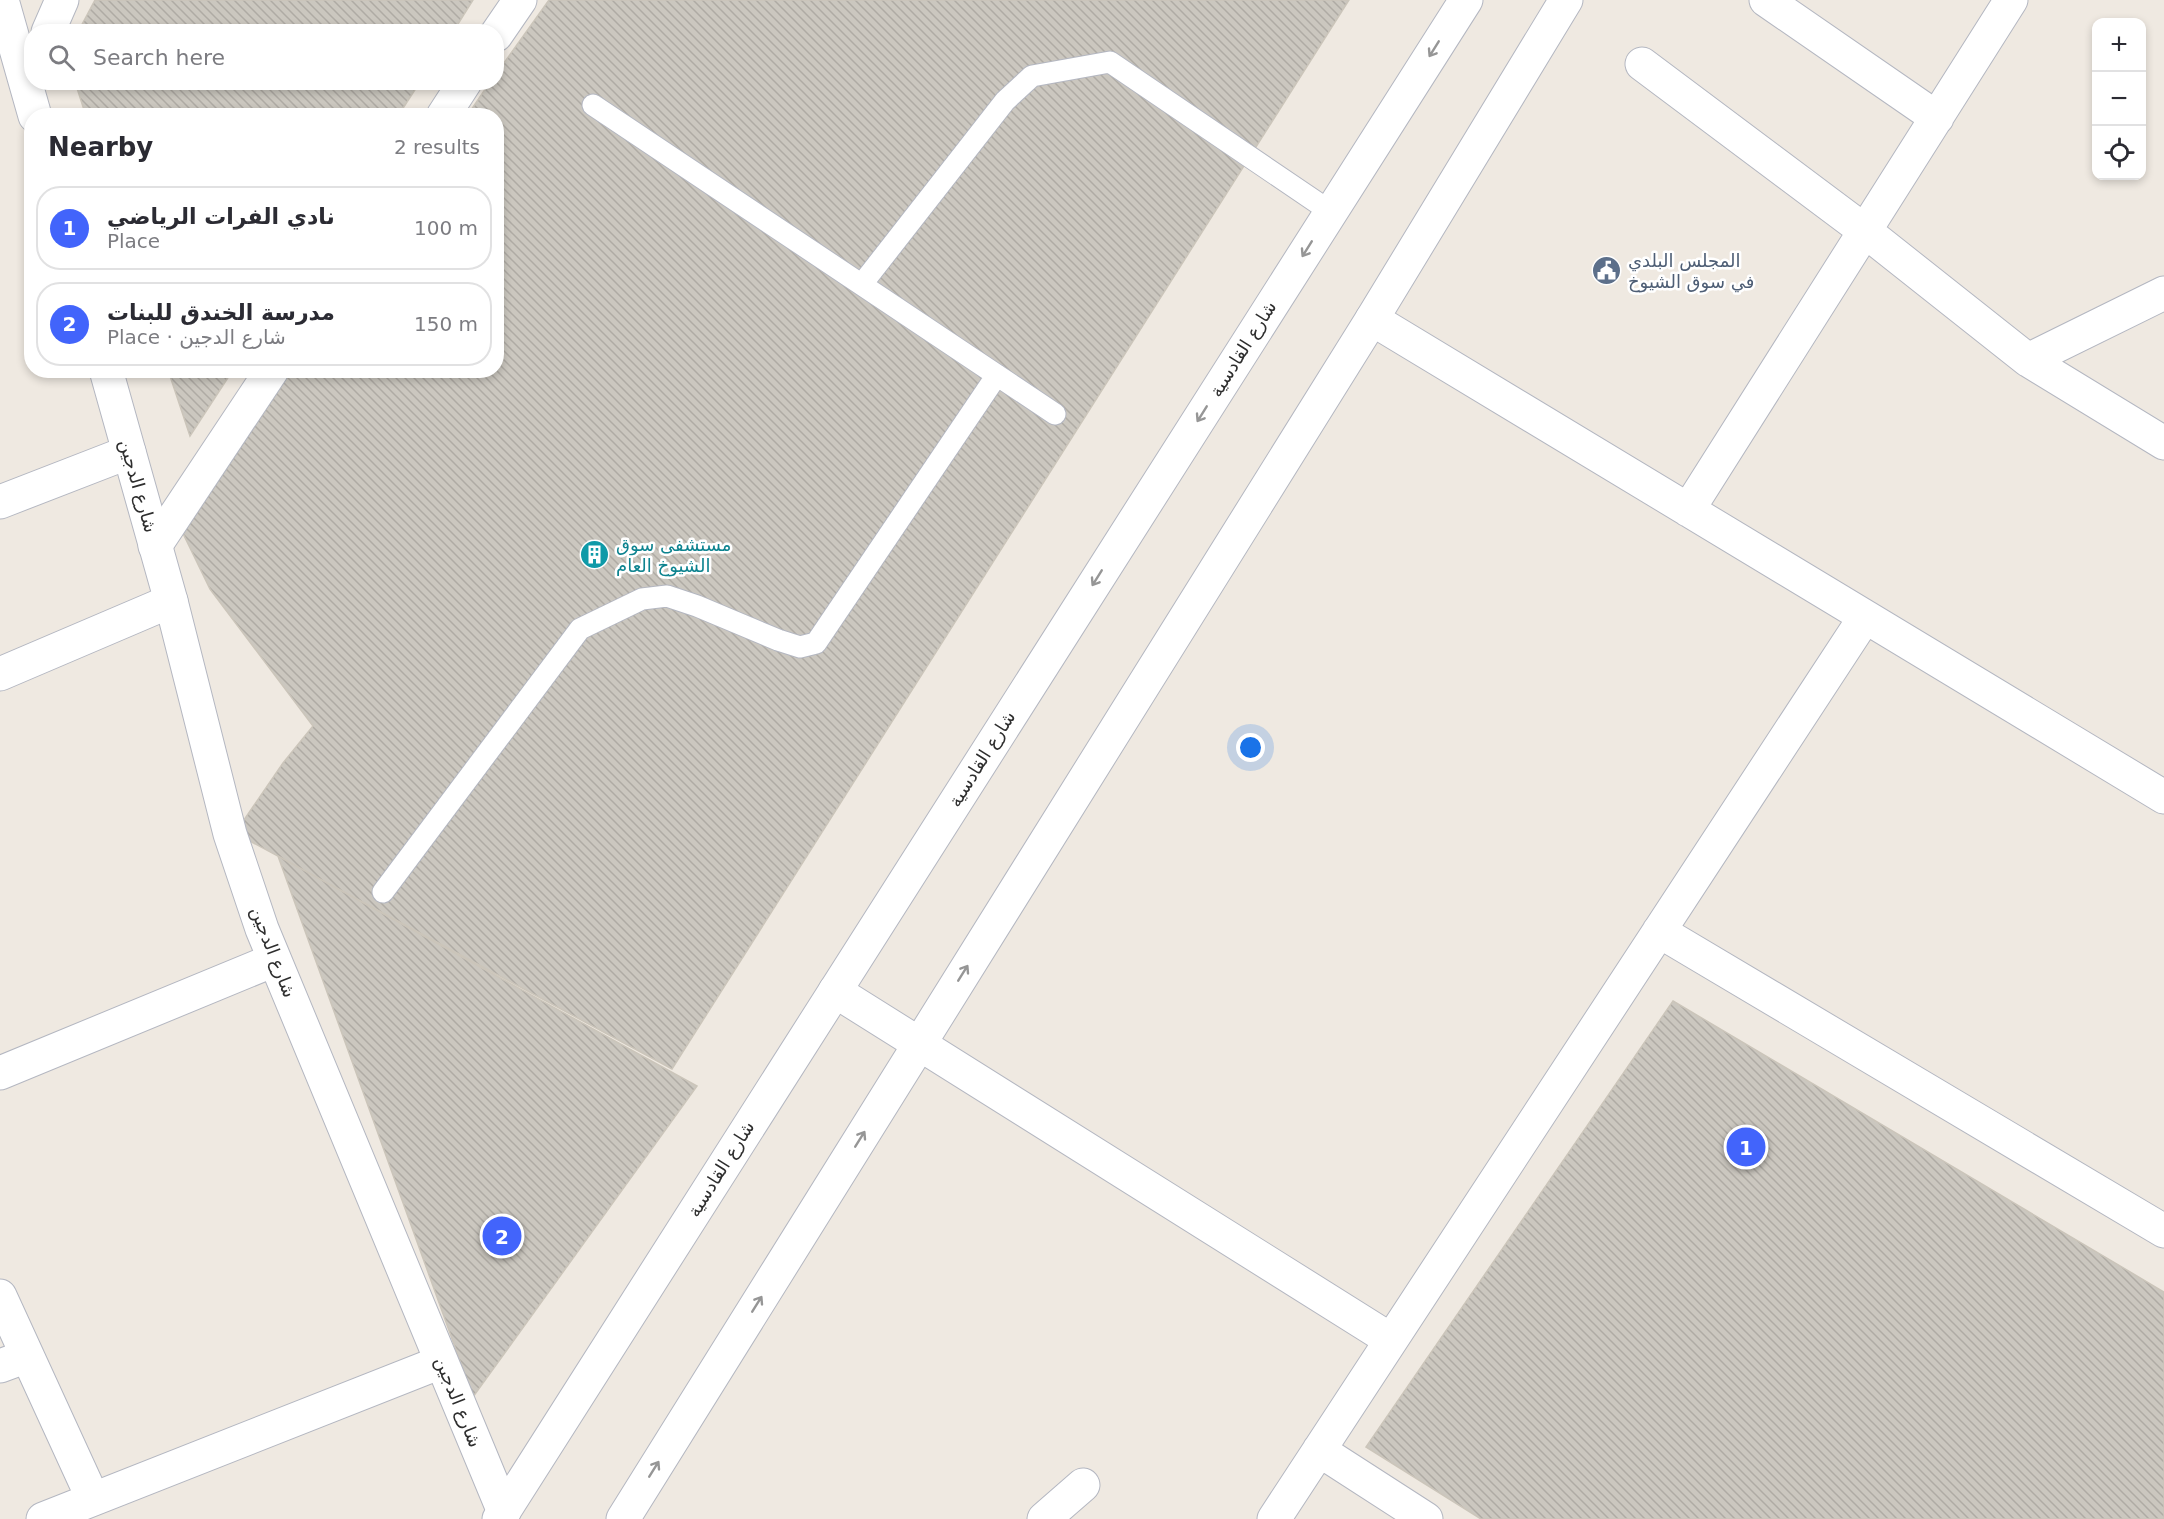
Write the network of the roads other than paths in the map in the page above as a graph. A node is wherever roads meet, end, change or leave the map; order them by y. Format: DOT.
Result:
graph roads {
  1 [pos="2,0"];
  2 [pos="62,0"];
  3 [pos="520,0"];
  4 [pos="1466,0"];
  5 [pos="1566,0"];
  6 [pos="1766,0"];
  7 [pos="2011,0"];
  8 [pos="52,24"];
  9 [pos="504,24"];
  10 [pos="24,62"];
  11 [pos="1642,64"];
  12 [pos="31,90"];
  13 [pos="460,90"];
  14 [pos="593,105"];
  15 [pos="34,108"];
  16 [pos="448,108"];
  17 [pos="1937,118"];
  18 [pos="1331,212"];
  19 [pos="1865,231"];
  20 [pos="862,284"];
  21 [pos="2164,293"];
  22 [pos="1372,319"];
  23 [pos="2028,360"];
  24 [pos="997,375"];
  25 [pos="108,378"];
  26 [pos="267,378"];
  27 [pos="1055,414"];
  28 [pos="2164,443"];
  29 [pos="129,452"];
  30 [pos="0,502"];
  31 [pos="1688,510"];
  32 [pos="155,546"];
  33 [pos="171,601"];
  34 [pos="1865,617"];
  35 [pos="0,674"];
  36 [pos="2164,797"];
  37 [pos="383,892"];
  38 [pos="1659,931"];
  39 [pos="274,960"];
  40 [pos="835,991"];
  41 [pos="919,1045"];
  42 [pos="0,1072"];
  43 [pos="2164,1230"];
  44 [pos="0,1296"];
  45 [pos="1391,1340"];
  46 [pos="14,1361"];
  47 [pos="441,1362"];
  48 [pos="1319,1450"];
  49 [pos="1083,1485"];
  50 [pos="93,1499"];
  51 [pos="502,1516"];
  52 [pos="43,1519"];
  53 [pos="623,1519"];
  54 [pos="1044,1519"];
  55 [pos="1274,1519"];
  56 [pos="1426,1519"];
  1 -- 10 [label="street"];
  2 -- 8 [label="street"];
  3 -- 9 [label="street"];
  4 -- 18 [label="street, شارع القادسية, one-way"];
  5 -- 22 [label="street"];
  6 -- 17 [label="street"];
  7 -- 17 [label="street"];
  11 -- 19 [label="street"];
  12 -- 15 [label="street"];
  13 -- 16 [label="street"];
  14 -- 20 [label="lane"];
  17 -- 19 [label="street"];
  18 -- 20 [label="lane"];
  18 -- 40 [label="street, شارع القادسية, one-way"];
  19 -- 23 [label="street"];
  19 -- 31 [label="street"];
  20 -- 24 [label="lane"];
  21 -- 23 [label="street"];
  22 -- 31 [label="street"];
  41 -- 22 [label="street, one-way"];
  23 -- 28 [label="street"];
  24 -- 27 [label="lane"];
  24 -- 37 [label="lane"];
  25 -- 29 [label="street, شارع الدجين"];
  26 -- 32 [label="street"];
  29 -- 30 [label="street"];
  29 -- 32 [label="street, شارع الدجين"];
  31 -- 34 [label="street"];
  32 -- 33 [label="street, شارع الدجين"];
  33 -- 35 [label="street"];
  33 -- 39 [label="street, شارع الدجين"];
  34 -- 36 [label="street"];
  34 -- 38 [label="street"];
  38 -- 43 [label="street"];
  38 -- 45 [label="street"];
  39 -- 42 [label="street"];
  39 -- 47 [label="street, شارع الدجين"];
  40 -- 41 [label="street"];
  40 -- 51 [label="street, شارع القادسية"];
  41 -- 45 [label="street"];
  53 -- 41 [label="street, one-way"];
  44 -- 46 [label="street"];
  45 -- 48 [label="street"];
  46 -- 50 [label="street"];
  47 -- 50 [label="street"];
  47 -- 51 [label="street, شارع الدجين"];
  48 -- 55 [label="street"];
  48 -- 56 [label="street"];
  49 -- 54 [label="street"];
  50 -- 52 [label="street"];
}
